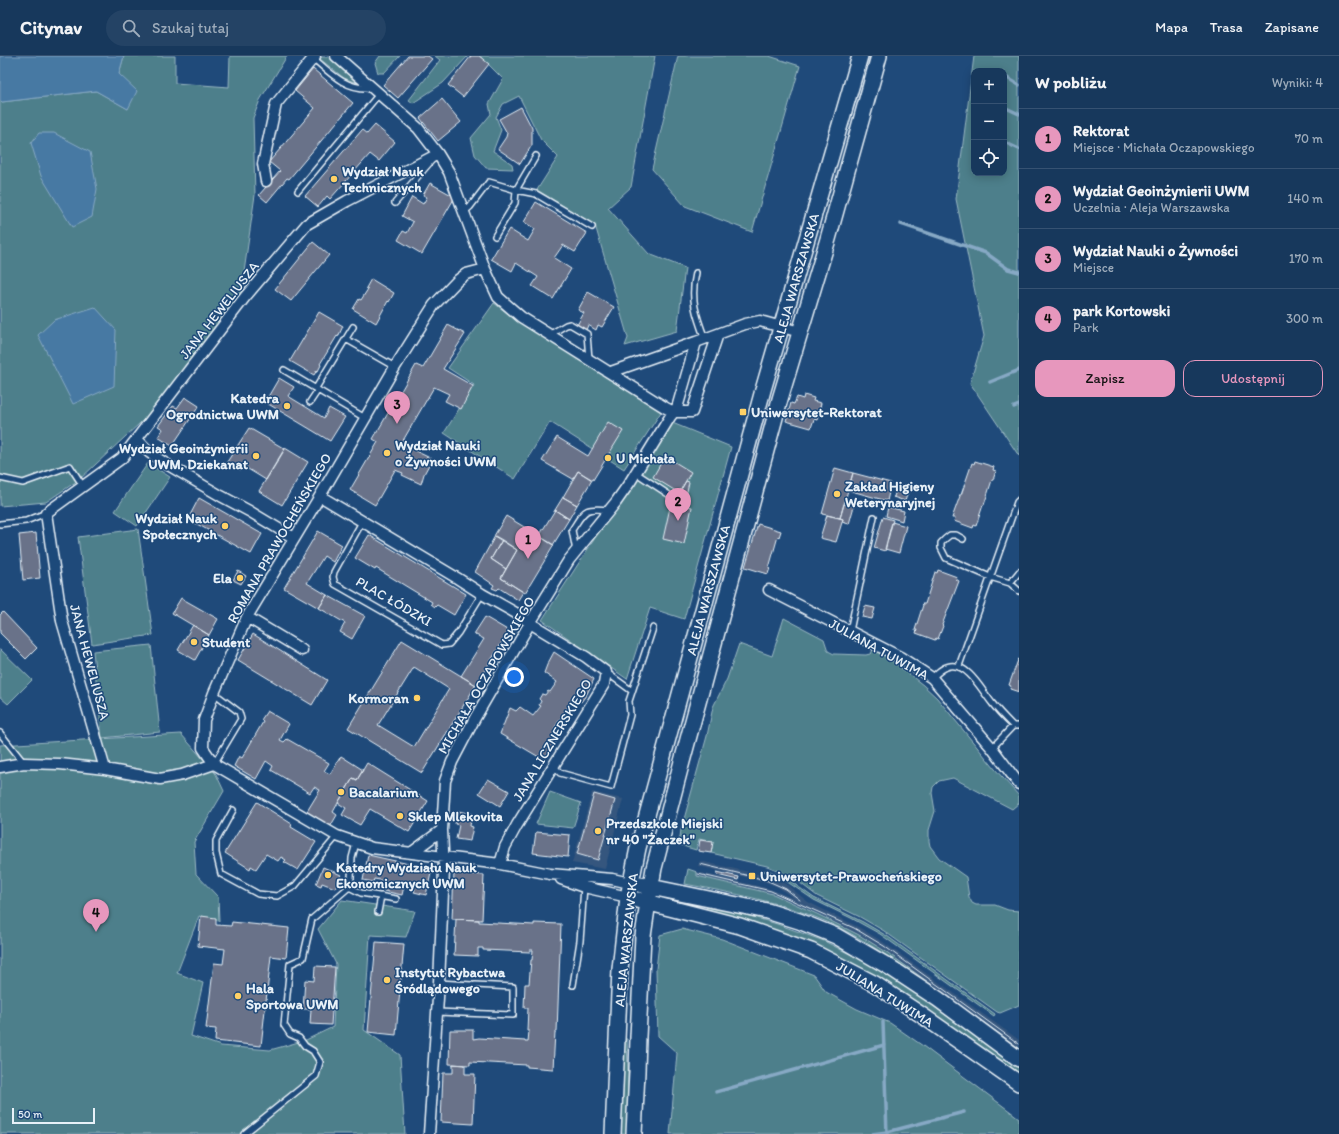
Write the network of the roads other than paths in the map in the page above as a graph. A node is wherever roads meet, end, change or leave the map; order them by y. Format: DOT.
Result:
graph roads {
  1 [pos="336,56"];
  2 [pos="860,56"];
  3 [pos="879,56"];
  4 [pos="314,57"];
  5 [pos="376,91"];
  6 [pos="438,154"];
  7 [pos="536,156"];
  8 [pos="266,181"];
  9 [pos="516,190"];
  10 [pos="298,191"];
  11 [pos="395,203"];
  12 [pos="464,212"];
  13 [pos="592,227"];
  14 [pos="495,236"];
  15 [pos="485,269"];
  16 [pos="696,273"];
  17 [pos="782,326"];
  18 [pos="353,327"];
  19 [pos="800,332"];
  20 [pos="718,334"];
  21 [pos="549,335"];
  22 [pos="346,339"];
  23 [pos="701,340"];
  24 [pos="590,360"];
  25 [pos="395,367"];
  26 [pos="284,370"];
  27 [pos="611,372"];
  28 [pos="317,389"];
  29 [pos="310,402"];
  30 [pos="674,412"];
  31 [pos="365,418"];
  32 [pos="137,439"];
  33 [pos="636,473"];
  34 [pos="0,478"];
  35 [pos="82,486"];
  36 [pos="668,494"];
  37 [pos="320,496"];
  38 [pos="1019,500"];
  39 [pos="609,510"];
  40 [pos="46,513"];
  41 [pos="874,517"];
  42 [pos="362,522"];
  43 [pos="0,524"];
  44 [pos="294,538"];
  45 [pos="963,539"];
  46 [pos="576,551"];
  47 [pos="1019,572"];
  48 [pos="990,577"];
  49 [pos="1010,583"];
  50 [pos="769,590"];
  51 [pos="1019,591"];
  52 [pos="482,594"];
  53 [pos="247,617"];
  54 [pos="530,623"];
  55 [pos="652,628"];
  56 [pos="850,631"];
  57 [pos="302,650"];
  58 [pos="959,666"];
  59 [pos="606,672"];
  60 [pos="932,678"];
  61 [pos="632,691"];
  62 [pos="214,693"];
  63 [pos="1016,726"];
  64 [pos="0,733"];
  65 [pos="992,748"];
  66 [pos="24,763"];
  67 [pos="214,764"];
  68 [pos="554,766"];
  69 [pos="0,767"];
  70 [pos="105,769"];
  71 [pos="1019,784"];
  72 [pos="233,810"];
  73 [pos="442,830"];
  74 [pos="337,836"];
  75 [pos="356,843"];
  76 [pos="411,853"];
  77 [pos="444,858"];
  78 [pos="500,864"];
  79 [pos="654,868"];
  80 [pos="550,874"];
  81 [pos="349,887"];
  82 [pos="584,887"];
  83 [pos="629,890"];
  84 [pos="674,891"];
  85 [pos="649,895"];
  86 [pos="381,896"];
  87 [pos="396,899"];
  88 [pos="671,908"];
  89 [pos="378,912"];
  90 [pos="645,920"];
  91 [pos="439,983"];
  92 [pos="573,985"];
  93 [pos="437,1012"];
  94 [pos="1019,1059"];
  95 [pos="1019,1083"];
  96 [pos="244,1134"];
  97 [pos="429,1134"];
  98 [pos="613,1134"];
  99 [pos="634,1134"];
  1 -- 5 [label="street"];
  2 -- 17 [label="main road, ALEJA WARSZAWSKA"];
  3 -- 19 [label="main road, ALEJA WARSZAWSKA"];
  4 -- 5 [label="lane"];
  4 -- 8 [label="street"];
  5 -- 6 [label="street"];
  5 -- 10 [label="lane"];
  6 -- 11 [label="lane"];
  6 -- 12 [label="street"];
  6 -- 32 [label="street, JANA HEWELIUSZA"];
  7 -- 9 [label="lane"];
  9 -- 12 [label="lane"];
  9 -- 13 [label="lane"];
  9 -- 14 [label="lane"];
  12 -- 15 [label="street"];
  15 -- 21 [label="street"];
  15 -- 25 [label="street, ROMANA PRAWOCHEŃSKIEGO"];
  16 -- 23 [label="lane"];
  17 -- 19 [label="street"];
  17 -- 20 [label="street"];
  17 -- 83 [label="main road, ALEJA WARSZAWSKA"];
  18 -- 22 [label="lane"];
  19 -- 79 [label="main road, ALEJA WARSZAWSKA"];
  20 -- 23 [label="street"];
  20 -- 30 [label="street"];
  21 -- 24 [label="street"];
  21 -- 24 [label="lane"];
  22 -- 25 [label="lane"];
  22 -- 28 [label="lane"];
  23 -- 27 [label="street"];
  23 -- 30 [label="street"];
  24 -- 27 [label="street"];
  25 -- 31 [label="street, ROMANA PRAWOCHEŃSKIEGO"];
  26 -- 28 [label="lane"];
  27 -- 30 [label="street"];
  28 -- 29 [label="lane"];
  28 -- 31 [label="lane"];
  30 -- 33 [label="street, MICHAŁA OCZAPOWSKIEGO"];
  31 -- 37 [label="street, ROMANA PRAWOCHEŃSKIEGO"];
  32 -- 35 [label="street, JANA HEWELIUSZA"];
  32 -- 44 [label="street"];
  33 -- 36 [label="lane"];
  33 -- 39 [label="street, MICHAŁA OCZAPOWSKIEGO"];
  34 -- 35 [label="lane"];
  35 -- 40 [label="street, JANA HEWELIUSZA"];
  37 -- 42 [label="street, JANA LICZNERSKIEGO"];
  37 -- 44 [label="street, ROMANA PRAWOCHEŃSKIEGO"];
  38 -- 48 [label="lane"];
  39 -- 46 [label="street, MICHAŁA OCZAPOWSKIEGO"];
  39 -- 46 [label="lane"];
  40 -- 43 [label="lane, JANA HEWELIUSZA"];
  40 -- 70 [label="street, JANA HEWELIUSZA"];
  41 -- 56 [label="lane"];
  42 -- 52 [label="street, JANA LICZNERSKIEGO"];
  42 -- 52 [label="lane, PLAC ŁÓDZKI"];
  44 -- 53 [label="street, ROMANA PRAWOCHEŃSKIEGO"];
  45 -- 48 [label="lane"];
  46 -- 54 [label="street, MICHAŁA OCZAPOWSKIEGO"];
  47 -- 49 [label="lane"];
  48 -- 49 [label="lane"];
  48 -- 58 [label="lane"];
  49 -- 51 [label="lane"];
  50 -- 56 [label="street, JULIANA TUWIMA"];
  52 -- 54 [label="street, JANA LICZNERSKIEGO"];
  53 -- 57 [label="street"];
  53 -- 62 [label="street, ROMANA PRAWOCHEŃSKIEGO"];
  54 -- 59 [label="street, JANA LICZNERSKIEGO"];
  54 -- 73 [label="street, MICHAŁA OCZAPOWSKIEGO"];
  55 -- 61 [label="lane"];
  56 -- 60 [label="street, JULIANA TUWIMA"];
  58 -- 60 [label="lane"];
  58 -- 63 [label="lane"];
  59 -- 61 [label="lane"];
  59 -- 68 [label="street, JANA LICZNERSKIEGO"];
  60 -- 65 [label="street, JULIANA TUWIMA"];
  61 -- 68 [label="lane"];
  62 -- 67 [label="street, ROMANA PRAWOCHEŃSKIEGO"];
  62 -- 67 [label="lane"];
  63 -- 65 [label="lane"];
  64 -- 66 [label="lane"];
  65 -- 71 [label="street, JULIANA TUWIMA"];
  66 -- 69 [label="street"];
  66 -- 70 [label="street"];
  67 -- 70 [label="street"];
  67 -- 74 [label="street, ROMANA PRAWOCHEŃSKIEGO"];
  68 -- 78 [label="street, JANA LICZNERSKIEGO"];
  72 -- 74 [label="lane"];
  73 -- 76 [label="street"];
  73 -- 77 [label="street, MICHAŁA OCZAPOWSKIEGO"];
  74 -- 75 [label="street, ROMANA PRAWOCHEŃSKIEGO"];
  75 -- 76 [label="street, ROMANA PRAWOCHEŃSKIEGO"];
  75 -- 81 [label="lane"];
  76 -- 77 [label="street, ROMANA PRAWOCHEŃSKIEGO"];
  77 -- 78 [label="street, ROMANA PRAWOCHEŃSKIEGO"];
  77 -- 91 [label="street, MICHAŁA OCZAPOWSKIEGO"];
  78 -- 80 [label="street, ROMANA PRAWOCHEŃSKIEGO"];
  79 -- 84 [label="main road"];
  79 -- 85 [label="main road, ALEJA WARSZAWSKA"];
  80 -- 82 [label="street, ROMANA PRAWOCHEŃSKIEGO"];
  80 -- 83 [label="street, ROMANA PRAWOCHEŃSKIEGO"];
  81 -- 86 [label="lane"];
  81 -- 96 [label="lane"];
  82 -- 83 [label="street, ROMANA PRAWOCHEŃSKIEGO"];
  82 -- 92 [label="lane"];
  83 -- 85 [label="main road, JULIANA TUWIMA"];
  83 -- 98 [label="main road, ALEJA WARSZAWSKA"];
  84 -- 85 [label="main road, JULIANA TUWIMA"];
  84 -- 94 [label="main road, JULIANA TUWIMA"];
  85 -- 88 [label="main road, JULIANA TUWIMA"];
  85 -- 90 [label="main road, ALEJA WARSZAWSKA"];
  86 -- 87 [label="lane"];
  86 -- 89 [label="lane"];
  88 -- 90 [label="main road"];
  88 -- 95 [label="main road, JULIANA TUWIMA"];
  90 -- 99 [label="main road, ALEJA WARSZAWSKA"];
  91 -- 93 [label="street, MICHAŁA OCZAPOWSKIEGO"];
  91 -- 93 [label="lane"];
  93 -- 97 [label="street, MICHAŁA OCZAPOWSKIEGO"];
}
